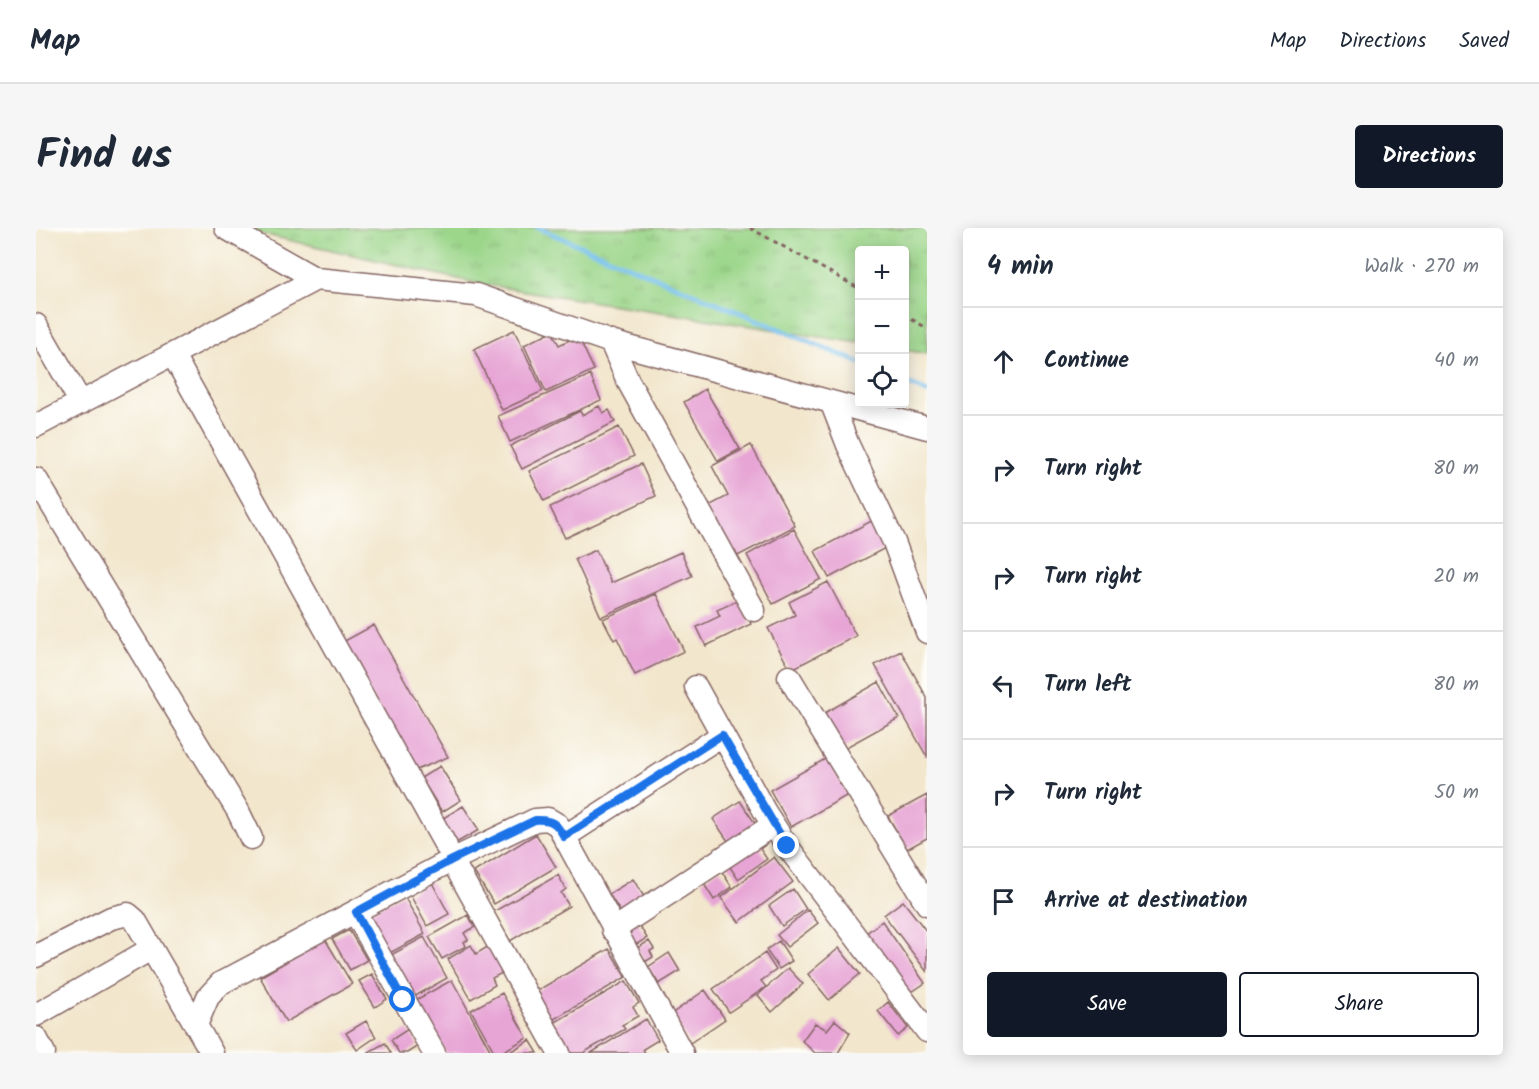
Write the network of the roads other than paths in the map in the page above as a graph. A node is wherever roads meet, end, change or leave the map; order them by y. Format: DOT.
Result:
graph roads {
  1 [pos="226,228"];
  2 [pos="316,279"];
  3 [pos="36,325"];
  4 [pos="611,342"];
  5 [pos="173,355"];
  6 [pos="81,403"];
  7 [pos="832,404"];
  8 [pos="36,426"];
  9 [pos="927,428"];
  10 [pos="36,479"];
  11 [pos="754,610"];
  12 [pos="927,632"];
  13 [pos="789,677"];
  14 [pos="696,687"];
  15 [pos="722,735"];
  16 [pos="773,825"];
  17 [pos="564,837"];
  18 [pos="251,838"];
  19 [pos="449,853"];
  20 [pos="927,904"];
  21 [pos="356,912"];
  22 [pos="614,930"];
  23 [pos="151,949"];
  24 [pos="36,956"];
  25 [pos="36,1015"];
  26 [pos="196,1025"];
  27 [pos="927,1031"];
  28 [pos="36,1038"];
  29 [pos="44,1053"];
  30 [pos="213,1053"];
  31 [pos="434,1053"];
  32 [pos="559,1053"];
  33 [pos="682,1053"];
  1 -- 2 [label="street"];
  2 -- 4 [label="street"];
  2 -- 5 [label="street"];
  3 -- 6 [label="street"];
  4 -- 7 [label="street"];
  4 -- 11 [label="street"];
  5 -- 6 [label="street"];
  5 -- 19 [label="street"];
  6 -- 8 [label="street"];
  7 -- 9 [label="street"];
  7 -- 12 [label="street"];
  10 -- 18 [label="street"];
  13 -- 20 [label="street"];
  14 -- 15 [label="street"];
  15 -- 16 [label="street"];
  15 -- 17 [label="street"];
  16 -- 22 [label="street"];
  16 -- 27 [label="street"];
  17 -- 19 [label="street"];
  17 -- 22 [label="street"];
  19 -- 21 [label="street"];
  19 -- 32 [label="street"];
  21 -- 26 [label="street"];
  21 -- 31 [label="street"];
  22 -- 33 [label="street"];
  23 -- 24 [label="street"];
  23 -- 25 [label="street"];
  23 -- 26 [label="street"];
  26 -- 30 [label="street"];
  28 -- 29 [label="street"];
}
